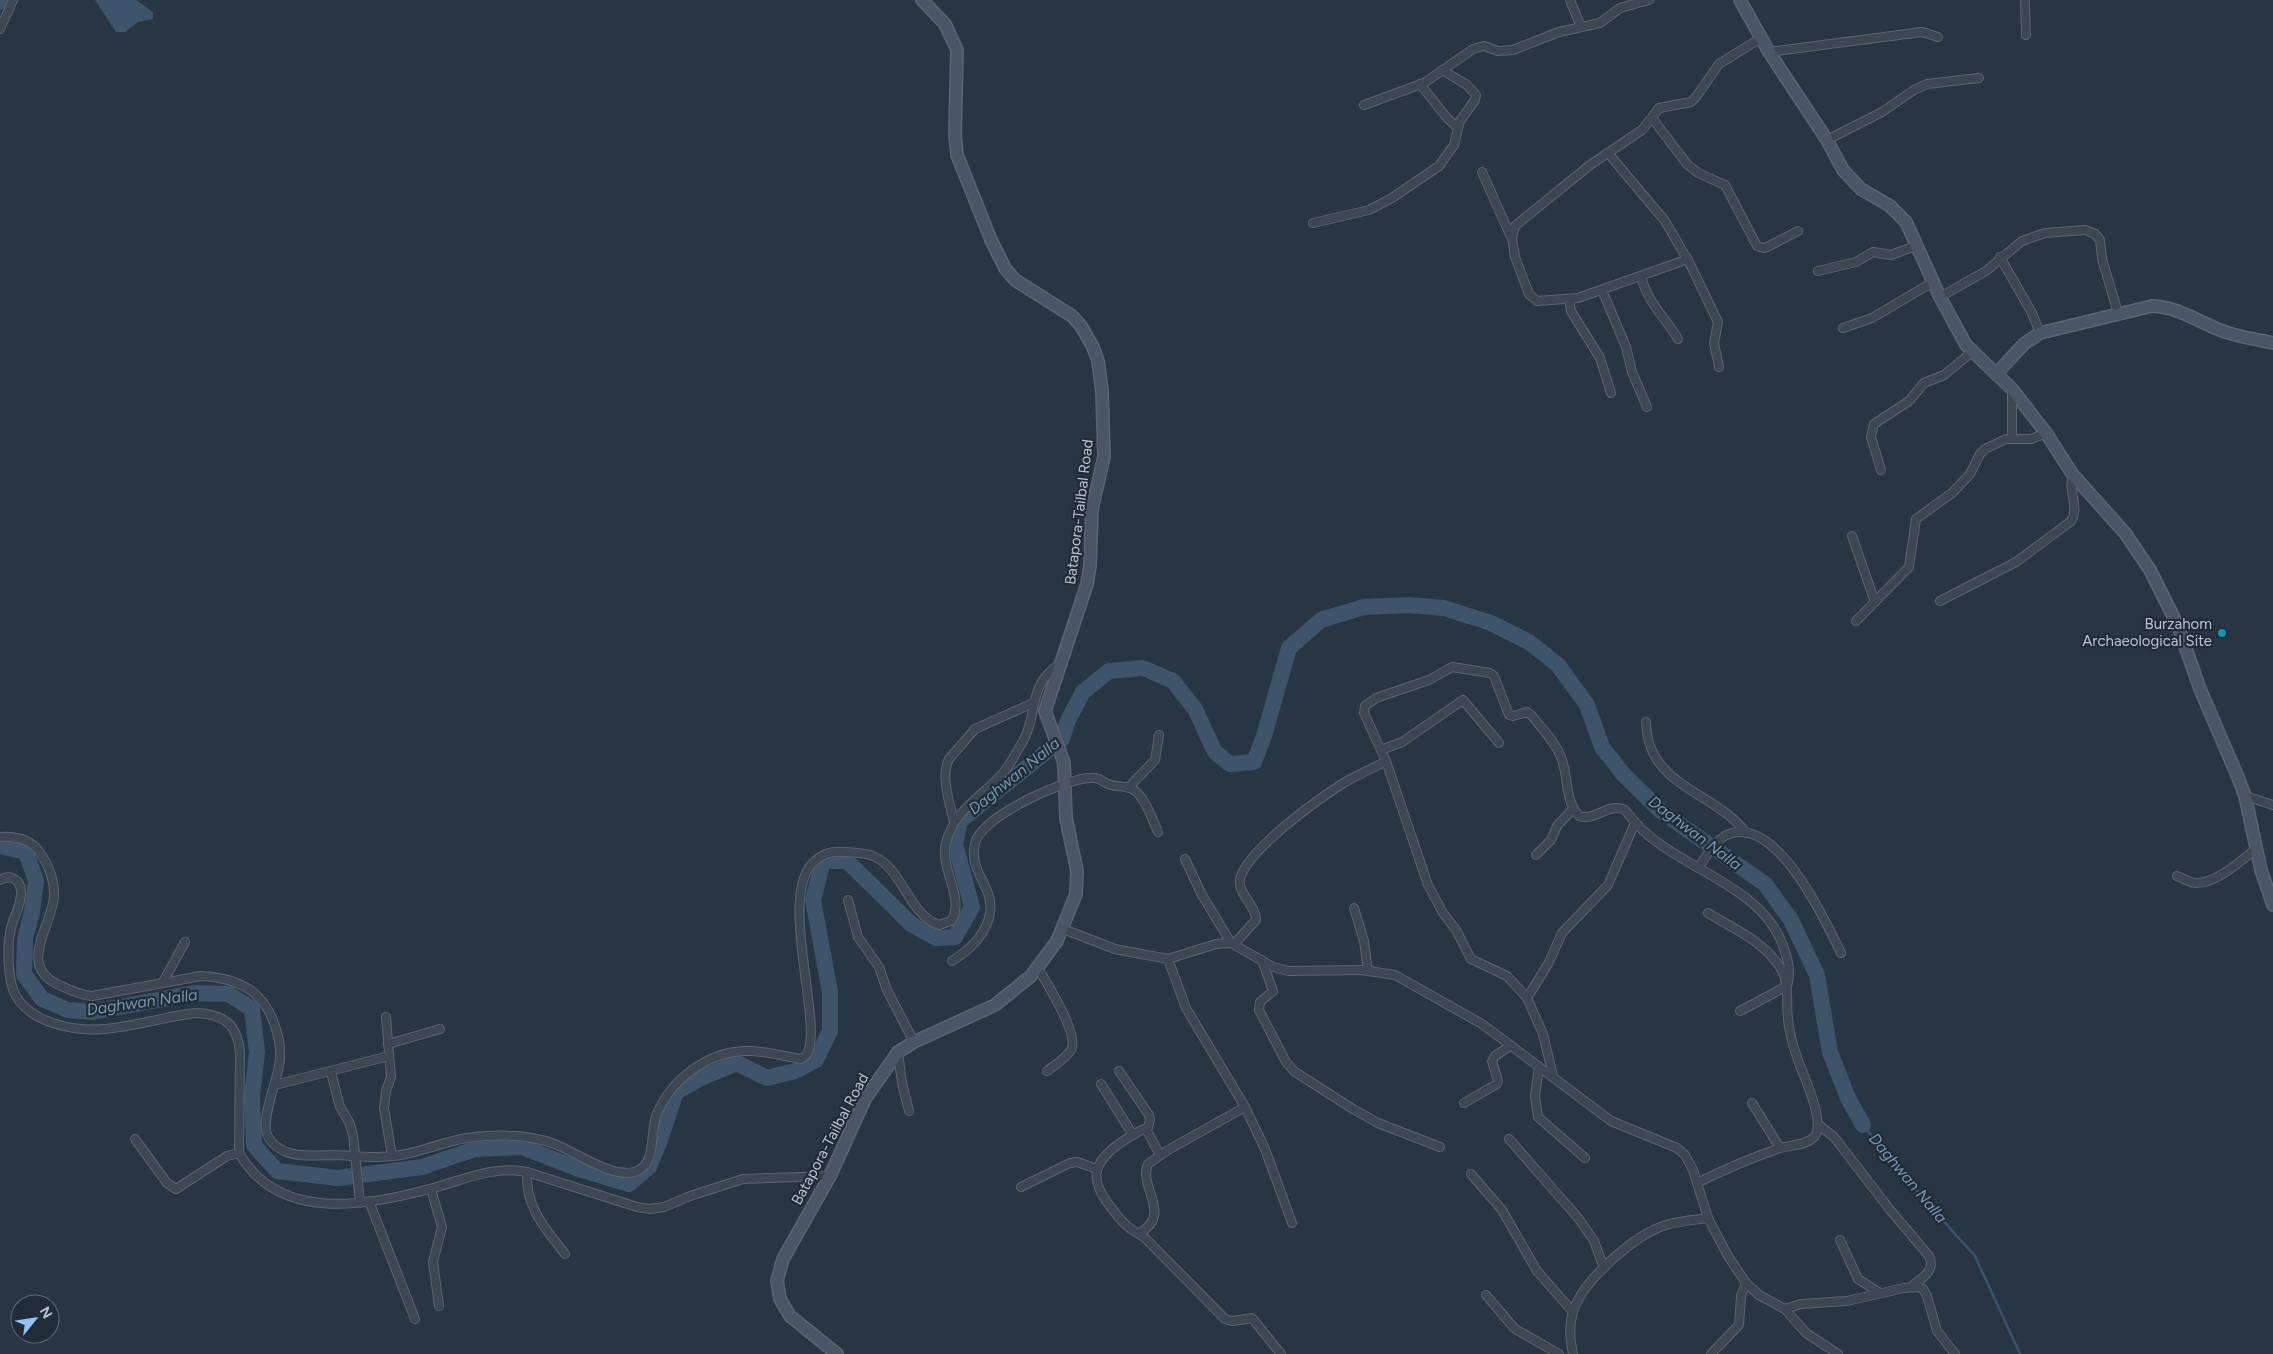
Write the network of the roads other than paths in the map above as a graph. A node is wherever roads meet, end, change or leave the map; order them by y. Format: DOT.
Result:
graph roads {
  1 [pos="13,0"];
  2 [pos="922,0"];
  3 [pos="1570,0"];
  4 [pos="1649,0"];
  5 [pos="1740,0"];
  6 [pos="2025,0"];
  7 [pos="1581,27"];
  8 [pos="0,29"];
  9 [pos="2026,35"];
  10 [pos="1938,37"];
  11 [pos="1761,38"];
  12 [pos="1769,52"];
  13 [pos="1442,70"];
  14 [pos="1979,78"];
  15 [pos="1420,84"];
  16 [pos="1364,105"];
  17 [pos="1652,118"];
  18 [pos="1458,128"];
  19 [pos="1827,140"];
  20 [pos="1608,153"];
  21 [pos="1482,172"];
  22 [pos="1313,223"];
  23 [pos="1798,231"];
  24 [pos="1512,239"];
  25 [pos="1918,245"];
  26 [pos="2000,257"];
  27 [pos="1688,259"];
  28 [pos="1818,271"];
  29 [pos="1641,276"];
  30 [pos="1933,282"];
  31 [pos="1602,290"];
  32 [pos="1940,297"];
  33 [pos="1569,300"];
  34 [pos="2118,313"];
  35 [pos="1843,328"];
  36 [pos="2040,333"];
  37 [pos="1678,339"];
  38 [pos="2273,343"];
  39 [pos="1972,352"];
  40 [pos="1719,367"];
  41 [pos="1996,374"];
  42 [pos="2012,389"];
  43 [pos="1611,393"];
  44 [pos="1647,407"];
  45 [pos="2046,433"];
  46 [pos="2012,439"];
  47 [pos="1881,470"];
  48 [pos="2073,475"];
  49 [pos="1852,536"];
  50 [pos="1940,601"];
  51 [pos="1875,602"];
  52 [pos="1856,621"];
  53 [pos="1062,664"];
  54 [pos="1033,703"];
  55 [pos="1646,722"];
  56 [pos="1159,735"];
  57 [pos="1499,743"];
  58 [pos="1381,750"];
  59 [pos="1386,761"];
  60 [pos="1065,782"];
  61 [pos="1128,788"];
  62 [pos="2245,796"];
  63 [pos="2273,805"];
  64 [pos="1573,808"];
  65 [pos="954,822"];
  66 [pos="1634,822"];
  67 [pos="1158,832"];
  68 [pos="1746,833"];
  69 [pos="0,837"];
  70 [pos="2256,849"];
  71 [pos="1536,855"];
  72 [pos="1185,860"];
  73 [pos="1698,868"];
  74 [pos="2178,876"];
  75 [pos="0,880"];
  76 [pos="848,900"];
  77 [pos="2273,905"];
  78 [pos="1354,908"];
  79 [pos="1708,913"];
  80 [pos="1063,929"];
  81 [pos="186,942"];
  82 [pos="1233,944"];
  83 [pos="1841,953"];
  84 [pos="1168,959"];
  85 [pos="1262,960"];
  86 [pos="952,961"];
  87 [pos="1038,968"];
  88 [pos="1368,971"];
  89 [pos="163,982"];
  90 [pos="1787,986"];
  91 [pos="1527,998"];
  92 [pos="1740,1011"];
  93 [pos="386,1017"];
  94 [pos="440,1029"];
  95 [pos="914,1042"];
  96 [pos="388,1044"];
  97 [pos="1510,1046"];
  98 [pos="898,1052"];
  99 [pos="389,1056"];
  100 [pos="1539,1067"];
  101 [pos="1047,1071"];
  102 [pos="1119,1071"];
  103 [pos="331,1072"];
  104 [pos="1553,1076"];
  105 [pos="1101,1084"];
  106 [pos="275,1085"];
  107 [pos="1752,1102"];
  108 [pos="1464,1103"];
  109 [pos="1245,1107"];
  110 [pos="909,1111"];
  111 [pos="1819,1125"];
  112 [pos="1147,1128"];
  113 [pos="1132,1135"];
  114 [pos="135,1139"];
  115 [pos="1509,1139"];
  116 [pos="1440,1147"];
  117 [pos="1780,1148"];
  118 [pos="238,1152"];
  119 [pos="1160,1155"];
  120 [pos="355,1156"];
  121 [pos="392,1156"];
  122 [pos="1585,1158"];
  123 [pos="1097,1168"];
  124 [pos="527,1172"];
  125 [pos="1471,1174"];
  126 [pos="830,1176"];
  127 [pos="1697,1183"];
  128 [pos="1021,1187"];
  129 [pos="431,1188"];
  130 [pos="369,1201"];
  131 [pos="360,1202"];
  132 [pos="1708,1218"];
  133 [pos="1292,1223"];
  134 [pos="1140,1234"];
  135 [pos="1840,1240"];
  136 [pos="565,1254"];
  137 [pos="1604,1268"];
  138 [pos="1746,1283"];
  139 [pos="1912,1286"];
  140 [pos="1880,1293"];
  141 [pos="1486,1295"];
  142 [pos="439,1306"];
  143 [pos="1785,1309"];
  144 [pos="1573,1312"];
  145 [pos="415,1319"];
  146 [pos="837,1354"];
  147 [pos="1281,1354"];
  148 [pos="1559,1354"];
  149 [pos="1573,1354"];
  150 [pos="1711,1354"];
  151 [pos="1838,1354"];
  152 [pos="1955,1354"];
  1 -- 8 [label="street"];
  2 -- 53 [label="main road, Batapora-Tailbal Road"];
  3 -- 7 [label="street"];
  4 -- 7 [label="street"];
  5 -- 11 [label="main road"];
  6 -- 9 [label="street"];
  7 -- 13 [label="street"];
  10 -- 12 [label="street"];
  11 -- 12 [label="main road"];
  11 -- 17 [label="street"];
  12 -- 19 [label="main road"];
  13 -- 15 [label="street"];
  13 -- 18 [label="street"];
  14 -- 19 [label="street"];
  15 -- 16 [label="street"];
  15 -- 18 [label="street"];
  17 -- 20 [label="street"];
  17 -- 23 [label="street"];
  18 -- 22 [label="street"];
  19 -- 25 [label="main road"];
  20 -- 24 [label="street"];
  20 -- 27 [label="street"];
  21 -- 24 [label="street"];
  24 -- 33 [label="street"];
  25 -- 28 [label="street"];
  25 -- 30 [label="main road"];
  26 -- 32 [label="street"];
  26 -- 34 [label="street"];
  26 -- 36 [label="street"];
  27 -- 29 [label="street"];
  27 -- 40 [label="street"];
  29 -- 31 [label="street"];
  29 -- 37 [label="street"];
  30 -- 32 [label="main road"];
  30 -- 35 [label="street"];
  31 -- 33 [label="street"];
  31 -- 44 [label="street"];
  32 -- 39 [label="main road"];
  33 -- 43 [label="street"];
  34 -- 36 [label="main road"];
  34 -- 38 [label="main road"];
  36 -- 41 [label="main road"];
  39 -- 41 [label="main road"];
  39 -- 47 [label="street"];
  41 -- 42 [label="main road"];
  42 -- 45 [label="main road"];
  42 -- 46 [label="street"];
  45 -- 46 [label="street"];
  45 -- 48 [label="main road"];
  46 -- 51 [label="street"];
  48 -- 50 [label="street"];
  48 -- 62 [label="main road"];
  49 -- 51 [label="street"];
  51 -- 52 [label="street"];
  53 -- 54 [label="street"];
  53 -- 60 [label="main road, Batapora-Tailbal Road"];
  54 -- 65 [label="street"];
  54 -- 65 [label="street"];
  55 -- 68 [label="street"];
  56 -- 61 [label="street"];
  57 -- 58 [label="street"];
  58 -- 59 [label="street"];
  58 -- 64 [label="street"];
  59 -- 82 [label="street"];
  59 -- 91 [label="street"];
  60 -- 61 [label="street"];
  60 -- 80 [label="main road, Batapora-Tailbal Road"];
  60 -- 86 [label="street"];
  61 -- 67 [label="street"];
  62 -- 63 [label="street"];
  62 -- 70 [label="main road"];
  64 -- 66 [label="street"];
  64 -- 71 [label="street"];
  65 -- 121 [label="street"];
  66 -- 73 [label="street"];
  66 -- 91 [label="street"];
  68 -- 73 [label="street"];
  68 -- 83 [label="street"];
  69 -- 89 [label="street"];
  70 -- 74 [label="street"];
  70 -- 77 [label="main road"];
  72 -- 82 [label="street"];
  73 -- 90 [label="street"];
  75 -- 118 [label="street"];
  76 -- 95 [label="street"];
  78 -- 88 [label="street"];
  79 -- 90 [label="street"];
  80 -- 84 [label="street"];
  80 -- 87 [label="main road, Batapora-Tailbal Road"];
  81 -- 89 [label="street"];
  82 -- 84 [label="street"];
  82 -- 85 [label="street"];
  84 -- 109 [label="street"];
  85 -- 88 [label="street"];
  85 -- 116 [label="street"];
  87 -- 95 [label="main road, Batapora-Tailbal Road"];
  87 -- 101 [label="street"];
  88 -- 97 [label="street"];
  89 -- 106 [label="street"];
  90 -- 92 [label="street"];
  90 -- 111 [label="street"];
  91 -- 104 [label="street"];
  93 -- 96 [label="street"];
  94 -- 96 [label="street"];
  95 -- 98 [label="main road, Batapora-Tailbal Road"];
  96 -- 99 [label="street"];
  97 -- 100 [label="street"];
  97 -- 108 [label="street"];
  98 -- 110 [label="street"];
  98 -- 126 [label="main road, Batapora-Tailbal Road"];
  99 -- 103 [label="street"];
  99 -- 121 [label="street"];
  100 -- 104 [label="street"];
  100 -- 122 [label="street"];
  102 -- 112 [label="street"];
  103 -- 106 [label="street"];
  103 -- 120 [label="street"];
  104 -- 127 [label="street"];
  105 -- 113 [label="street"];
  106 -- 120 [label="street"];
  107 -- 117 [label="street"];
  109 -- 119 [label="street"];
  109 -- 133 [label="street"];
  111 -- 117 [label="street"];
  111 -- 139 [label="street"];
  112 -- 113 [label="street"];
  112 -- 119 [label="street"];
  113 -- 123 [label="street"];
  114 -- 118 [label="street"];
  115 -- 137 [label="street"];
  117 -- 127 [label="street"];
  118 -- 131 [label="street"];
  119 -- 134 [label="street"];
  120 -- 121 [label="street"];
  120 -- 131 [label="street"];
  123 -- 128 [label="street"];
  123 -- 134 [label="street"];
  124 -- 126 [label="street"];
  124 -- 129 [label="street"];
  124 -- 136 [label="street"];
  125 -- 144 [label="street"];
  126 -- 146 [label="main road, Batapora-Tailbal Road"];
  127 -- 132 [label="street"];
  129 -- 130 [label="street"];
  129 -- 142 [label="street"];
  130 -- 131 [label="street"];
  130 -- 145 [label="street"];
  132 -- 137 [label="street"];
  132 -- 138 [label="street"];
  134 -- 147 [label="street"];
  135 -- 140 [label="street"];
  137 -- 144 [label="street"];
  138 -- 143 [label="street"];
  138 -- 150 [label="street"];
  139 -- 140 [label="street"];
  139 -- 152 [label="street"];
  140 -- 143 [label="street"];
  141 -- 148 [label="street"];
  143 -- 151 [label="street"];
  144 -- 149 [label="street"];
}
